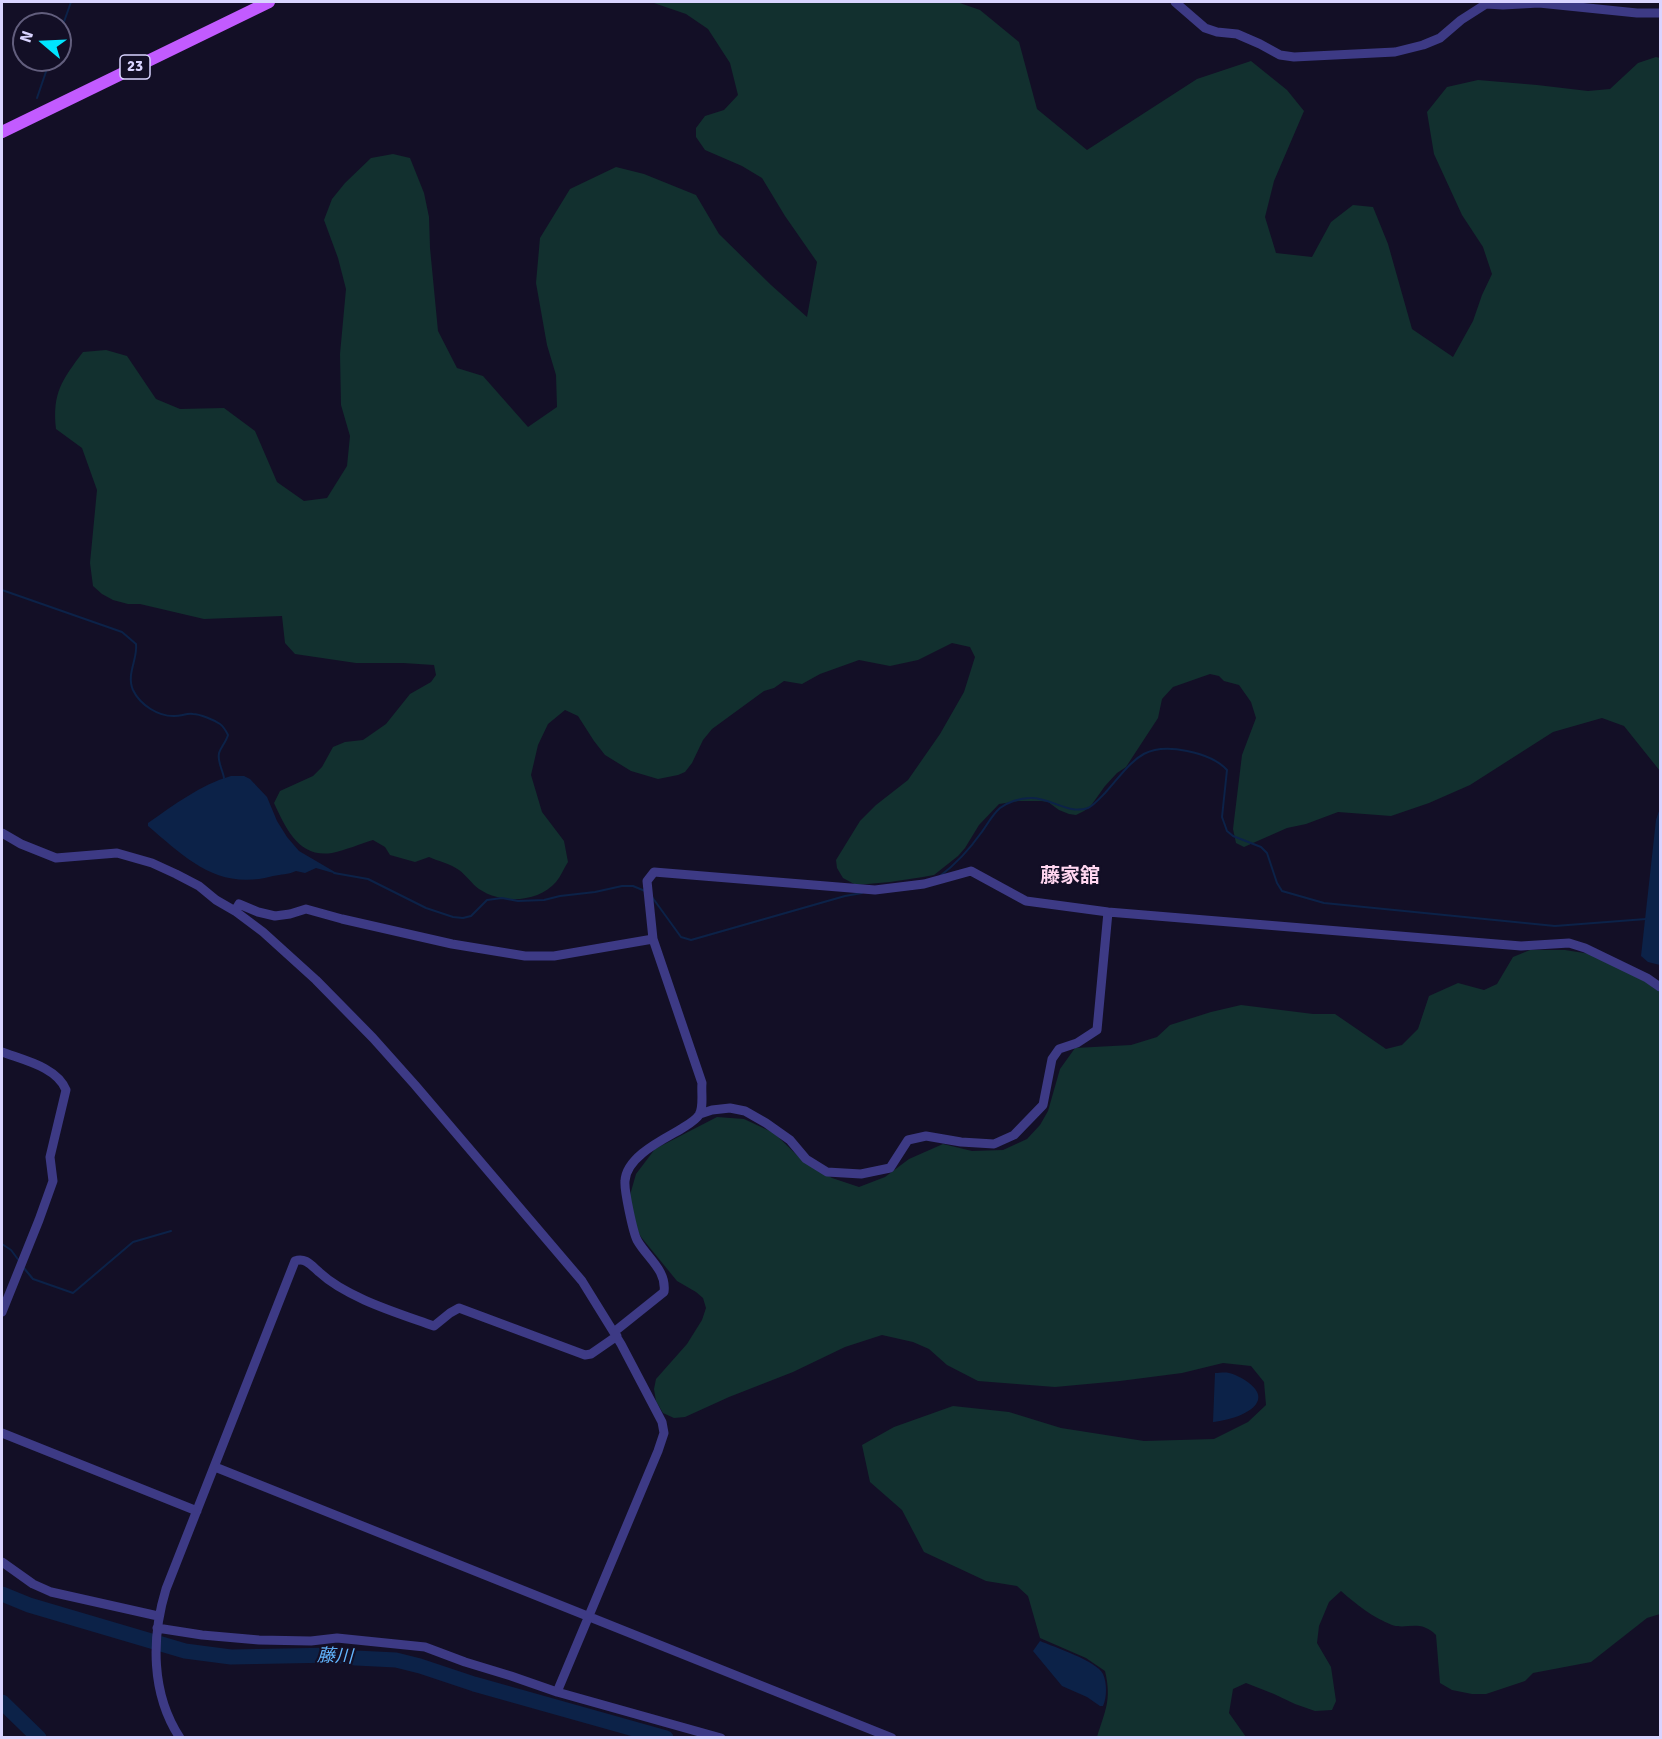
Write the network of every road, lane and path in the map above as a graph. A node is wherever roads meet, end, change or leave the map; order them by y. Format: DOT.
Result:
graph roads {
  1 [pos="269,2"];
  2 [pos="1176,2"];
  3 [pos="1660,12"];
  4 [pos="2,132"];
  5 [pos="2,833"];
  6 [pos="235,911"];
  7 [pos="1108,912"];
  8 [pos="654,939"];
  9 [pos="1660,987"];
  10 [pos="2,1052"];
  11 [pos="700,1114"];
  12 [pos="2,1312"];
  13 [pos="615,1334"];
  14 [pos="2,1433"];
  15 [pos="215,1467"];
  16 [pos="197,1511"];
  17 [pos="2,1562"];
  18 [pos="158,1616"];
  19 [pos="590,1617"];
  20 [pos="157,1630"];
  21 [pos="557,1692"];
  22 [pos="180,1737"];
  23 [pos="721,1737"];
  24 [pos="892,1737"];
  1 -- 4 [label="main road, 23"];
  2 -- 3 [label="street"];
  5 -- 6 [label="street"];
  6 -- 8 [label="street"];
  6 -- 13 [label="street"];
  7 -- 8 [label="street"];
  7 -- 9 [label="street"];
  7 -- 11 [label="street"];
  8 -- 11 [label="street"];
  10 -- 12 [label="street"];
  11 -- 13 [label="street"];
  13 -- 15 [label="street"];
  13 -- 19 [label="street"];
  14 -- 16 [label="street"];
  15 -- 16 [label="street"];
  15 -- 19 [label="street"];
  16 -- 18 [label="street"];
  17 -- 18 [label="street"];
  18 -- 20 [label="street"];
  19 -- 21 [label="street"];
  19 -- 24 [label="street"];
  20 -- 21 [label="street"];
  20 -- 22 [label="street"];
  21 -- 23 [label="street"];
}
